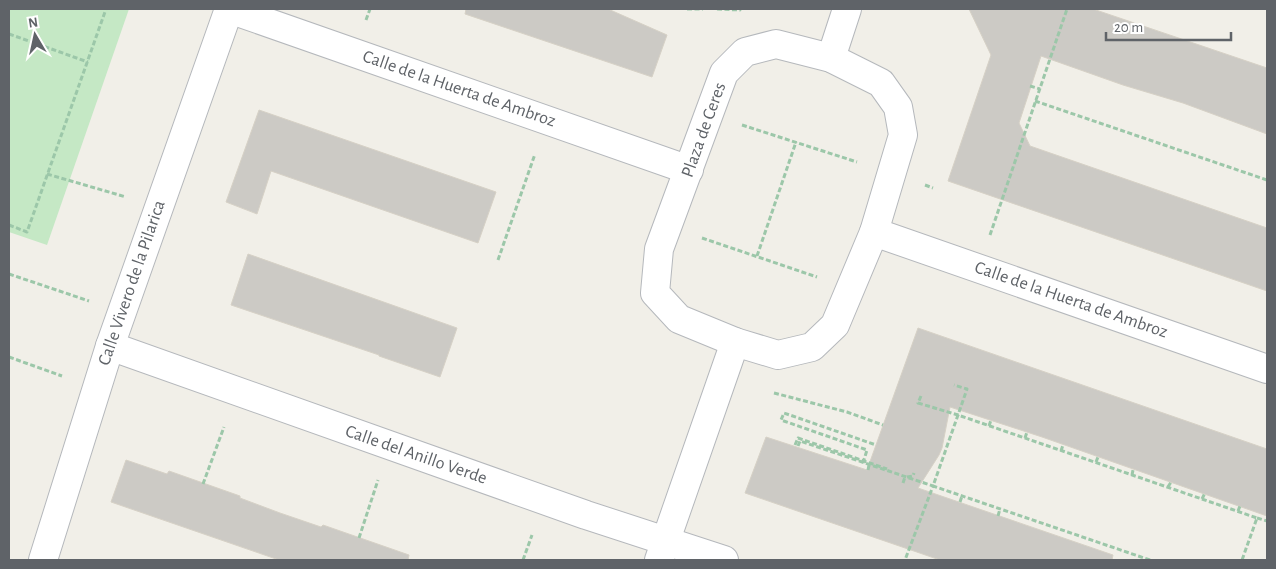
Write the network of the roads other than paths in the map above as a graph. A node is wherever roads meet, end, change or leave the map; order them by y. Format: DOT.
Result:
graph roads {
  1 [pos="229,9"];
  2 [pos="847,9"];
  3 [pos="831,58"];
  4 [pos="689,170"];
  5 [pos="874,232"];
  6 [pos="735,342"];
  7 [pos="110,346"];
  8 [pos="1267,369"];
  9 [pos="662,551"];
  10 [pos="43,560"];
  11 [pos="724,560"];
  1 -- 4 [label="street, Calle de la Huerta de Ambroz"];
  1 -- 7 [label="street, Calle Vivero de la Pilarica"];
  2 -- 3 [label="street"];
  3 -- 4 [label="street, Plaza de Ceres"];
  3 -- 5 [label="street, Plaza de Ceres"];
  4 -- 6 [label="street, Plaza de Ceres"];
  5 -- 6 [label="street, Plaza de Ceres"];
  5 -- 8 [label="street, Calle de la Huerta de Ambroz"];
  6 -- 9 [label="street"];
  7 -- 9 [label="street, Calle del Anillo Verde"];
  7 -- 10 [label="street, Calle Vivero de la Pilarica"];
  9 -- 11 [label="street, Calle del Anillo Verde"];
}
